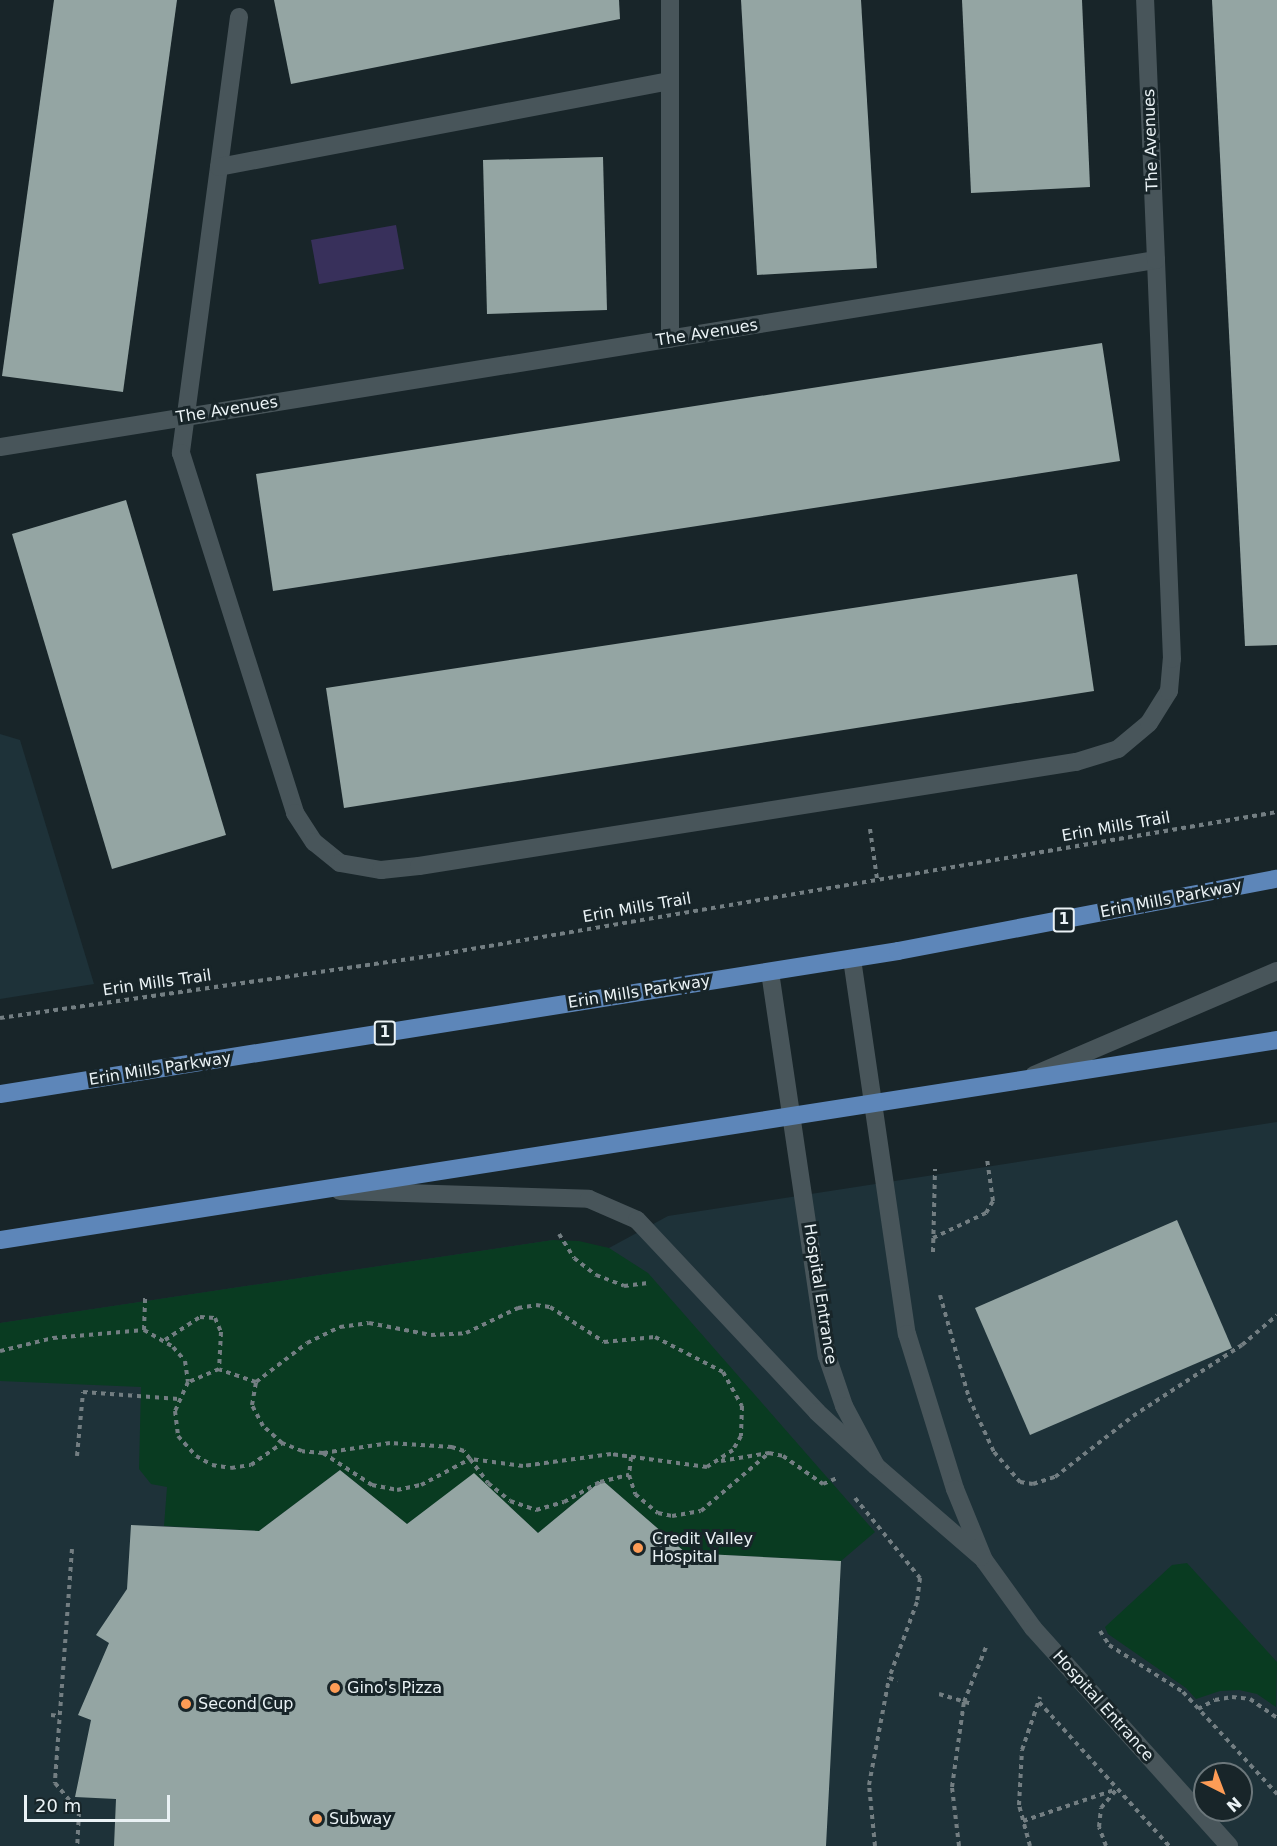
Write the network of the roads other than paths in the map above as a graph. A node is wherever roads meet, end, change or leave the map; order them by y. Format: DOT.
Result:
graph roads {
  1 [pos="670,0"];
  2 [pos="1145,0"];
  3 [pos="239,17"];
  4 [pos="669,81"];
  5 [pos="219,167"];
  6 [pos="1156,260"];
  7 [pos="669,339"];
  8 [pos="186,417"];
  9 [pos="0,447"];
  10 [pos="1277,879"];
  11 [pos="852,959"];
  12 [pos="1277,971"];
  13 [pos="770,972"];
  14 [pos="1277,1040"];
  15 [pos="1018,1082"];
  16 [pos="0,1094"];
  17 [pos="873,1104"];
  18 [pos="792,1117"];
  19 [pos="302,1190"];
  20 [pos="0,1240"];
  21 [pos="876,1466"];
  22 [pos="984,1560"];
  23 [pos="1229,1846"];
  1 -- 4 [label="lane"];
  2 -- 6 [label="lane, The Avenues"];
  3 -- 5 [label="lane"];
  4 -- 5 [label="lane"];
  4 -- 7 [label="lane"];
  5 -- 8 [label="lane"];
  6 -- 7 [label="lane, The Avenues"];
  6 -- 8 [label="lane"];
  7 -- 8 [label="lane, The Avenues"];
  8 -- 9 [label="lane, The Avenues"];
  10 -- 11 [label="main road, Erin Mills Parkway / 1"];
  11 -- 13 [label="main road, Erin Mills Parkway / 1"];
  11 -- 17 [label="lane, Hospital Entrance"];
  12 -- 15 [label="lane"];
  13 -- 16 [label="main road, Erin Mills Parkway / 1"];
  13 -- 18 [label="lane, Hospital Entrance"];
  14 -- 15 [label="main road"];
  15 -- 17 [label="main road"];
  17 -- 18 [label="main road"];
  17 -- 22 [label="lane, Hospital Entrance"];
  18 -- 19 [label="main road"];
  18 -- 21 [label="lane, Hospital Entrance"];
  19 -- 20 [label="main road"];
  19 -- 21 [label="lane"];
  21 -- 22 [label="lane, Hospital Entrance"];
  22 -- 23 [label="lane, Hospital Entrance"];
}
